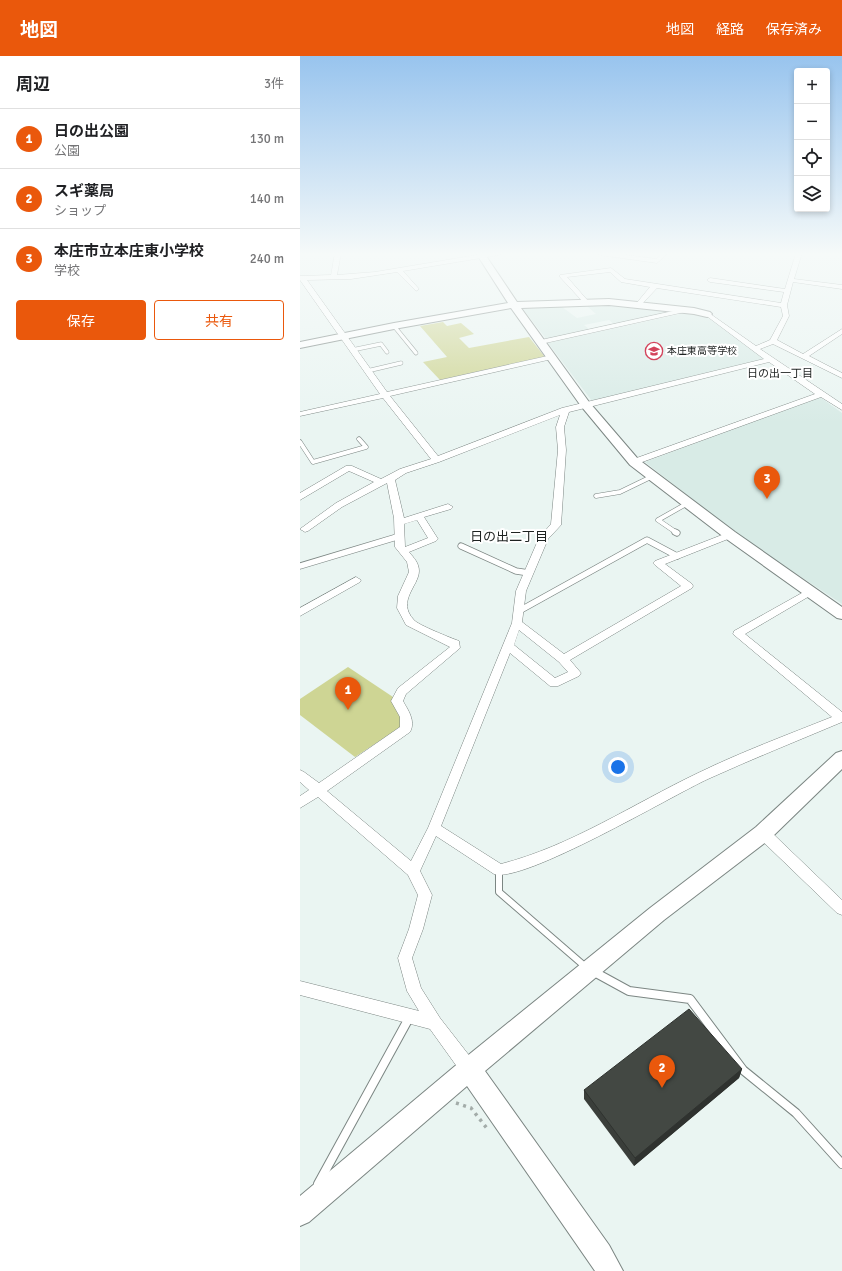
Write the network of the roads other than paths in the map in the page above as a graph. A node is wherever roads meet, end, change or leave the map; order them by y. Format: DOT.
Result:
graph roads {
  1 [pos="324,310"];
  2 [pos="487,310"];
  3 [pos="517,310"];
  4 [pos="687,310"];
  5 [pos="785,310"];
  6 [pos="707,314"];
  7 [pos="394,326"];
  8 [pos="842,331"];
  9 [pos="343,337"];
  10 [pos="773,341"];
  11 [pos="541,342"];
  12 [pos="300,345"];
  13 [pos="755,349"];
  14 [pos="352,350"];
  15 [pos="387,352"];
  16 [pos="416,353"];
  17 [pos="552,357"];
  18 [pos="803,357"];
  19 [pos="770,360"];
  20 [pos="401,363"];
  21 [pos="367,370"];
  22 [pos="842,376"];
  23 [pos="822,394"];
  24 [pos="385,396"];
  25 [pos="585,404"];
  26 [pos="842,408"];
  27 [pos="565,410"];
  28 [pos="300,414"];
  29 [pos="359,439"];
  30 [pos="300,442"];
  31 [pos="436,460"];
  32 [pos="634,462"];
  33 [pos="653,476"];
  34 [pos="385,480"];
  35 [pos="596,496"];
  36 [pos="300,497"];
  37 [pos="688,503"];
  38 [pos="448,507"];
  39 [pos="419,516"];
  40 [pos="400,522"];
  41 [pos="305,529"];
  42 [pos="677,533"];
  43 [pos="730,535"];
  44 [pos="400,536"];
  45 [pos="461,546"];
  46 [pos="403,551"];
  47 [pos="676,556"];
  48 [pos="300,566"];
  49 [pos="528,573"];
  50 [pos="356,580"];
  51 [pos="809,592"];
  52 [pos="300,613"];
  53 [pos="842,614"];
  54 [pos="518,617"];
  55 [pos="508,646"];
  56 [pos="563,659"];
  57 [pos="841,717"];
  58 [pos="842,758"];
  59 [pos="300,775"];
  60 [pos="317,791"];
  61 [pos="300,803"];
  62 [pos="434,828"];
  63 [pos="763,833"];
  64 [pos="499,870"];
  65 [pos="413,871"];
  66 [pos="842,909"];
  67 [pos="590,971"];
  68 [pos="300,988"];
  69 [pos="410,1017"];
  70 [pos="435,1023"];
  71 [pos="469,1069"];
  72 [pos="842,1164"];
  73 [pos="302,1211"];
  74 [pos="610,1271"];
  1 -- 9 [label="street"];
  2 -- 7 [label="street"];
  3 -- 11 [label="street"];
  4 -- 6 [label="street"];
  4 -- 11 [label="street"];
  5 -- 10 [label="street"];
  6 -- 13 [label="street"];
  7 -- 9 [label="street"];
  7 -- 16 [label="lane"];
  8 -- 18 [label="street"];
  9 -- 12 [label="street"];
  9 -- 14 [label="street"];
  10 -- 13 [label="street"];
  10 -- 18 [label="street"];
  11 -- 17 [label="street"];
  13 -- 19 [label="street"];
  14 -- 15 [label="lane"];
  14 -- 21 [label="street"];
  17 -- 24 [label="street"];
  17 -- 25 [label="street"];
  18 -- 22 [label="street"];
  19 -- 23 [label="street"];
  19 -- 25 [label="street"];
  20 -- 21 [label="lane"];
  21 -- 24 [label="street"];
  23 -- 26 [label="street"];
  23 -- 32 [label="street"];
  24 -- 28 [label="street"];
  24 -- 31 [label="street"];
  25 -- 27 [label="street"];
  25 -- 32 [label="street"];
  27 -- 31 [label="street"];
  27 -- 49 [label="street"];
  29 -- 30 [label="lane"];
  31 -- 34 [label="street"];
  32 -- 33 [label="street"];
  33 -- 35 [label="lane"];
  33 -- 37 [label="street"];
  34 -- 36 [label="street"];
  34 -- 40 [label="street"];
  34 -- 41 [label="street"];
  37 -- 42 [label="lane"];
  37 -- 43 [label="street"];
  38 -- 39 [label="street"];
  39 -- 40 [label="street"];
  39 -- 46 [label="street"];
  40 -- 44 [label="street"];
  43 -- 47 [label="street"];
  43 -- 51 [label="street"];
  44 -- 46 [label="street"];
  44 -- 48 [label="lane"];
  45 -- 49 [label="lane"];
  46 -- 60 [label="street"];
  47 -- 54 [label="lane"];
  47 -- 56 [label="street"];
  49 -- 54 [label="street"];
  50 -- 52 [label="street"];
  51 -- 53 [label="street"];
  51 -- 57 [label="street"];
  54 -- 55 [label="street"];
  54 -- 56 [label="street"];
  55 -- 56 [label="street"];
  55 -- 62 [label="street"];
  57 -- 64 [label="street"];
  58 -- 63 [label="street"];
  59 -- 60 [label="street"];
  60 -- 61 [label="street"];
  60 -- 65 [label="street"];
  62 -- 64 [label="street"];
  62 -- 65 [label="street"];
  63 -- 66 [label="street"];
  63 -- 67 [label="street"];
  64 -- 67 [label="lane"];
  65 -- 70 [label="street"];
  67 -- 71 [label="street"];
  67 -- 72 [label="lane"];
  68 -- 69 [label="street"];
  69 -- 70 [label="street"];
  69 -- 73 [label="lane"];
  70 -- 71 [label="street"];
  71 -- 73 [label="street"];
  71 -- 74 [label="street"];
}
